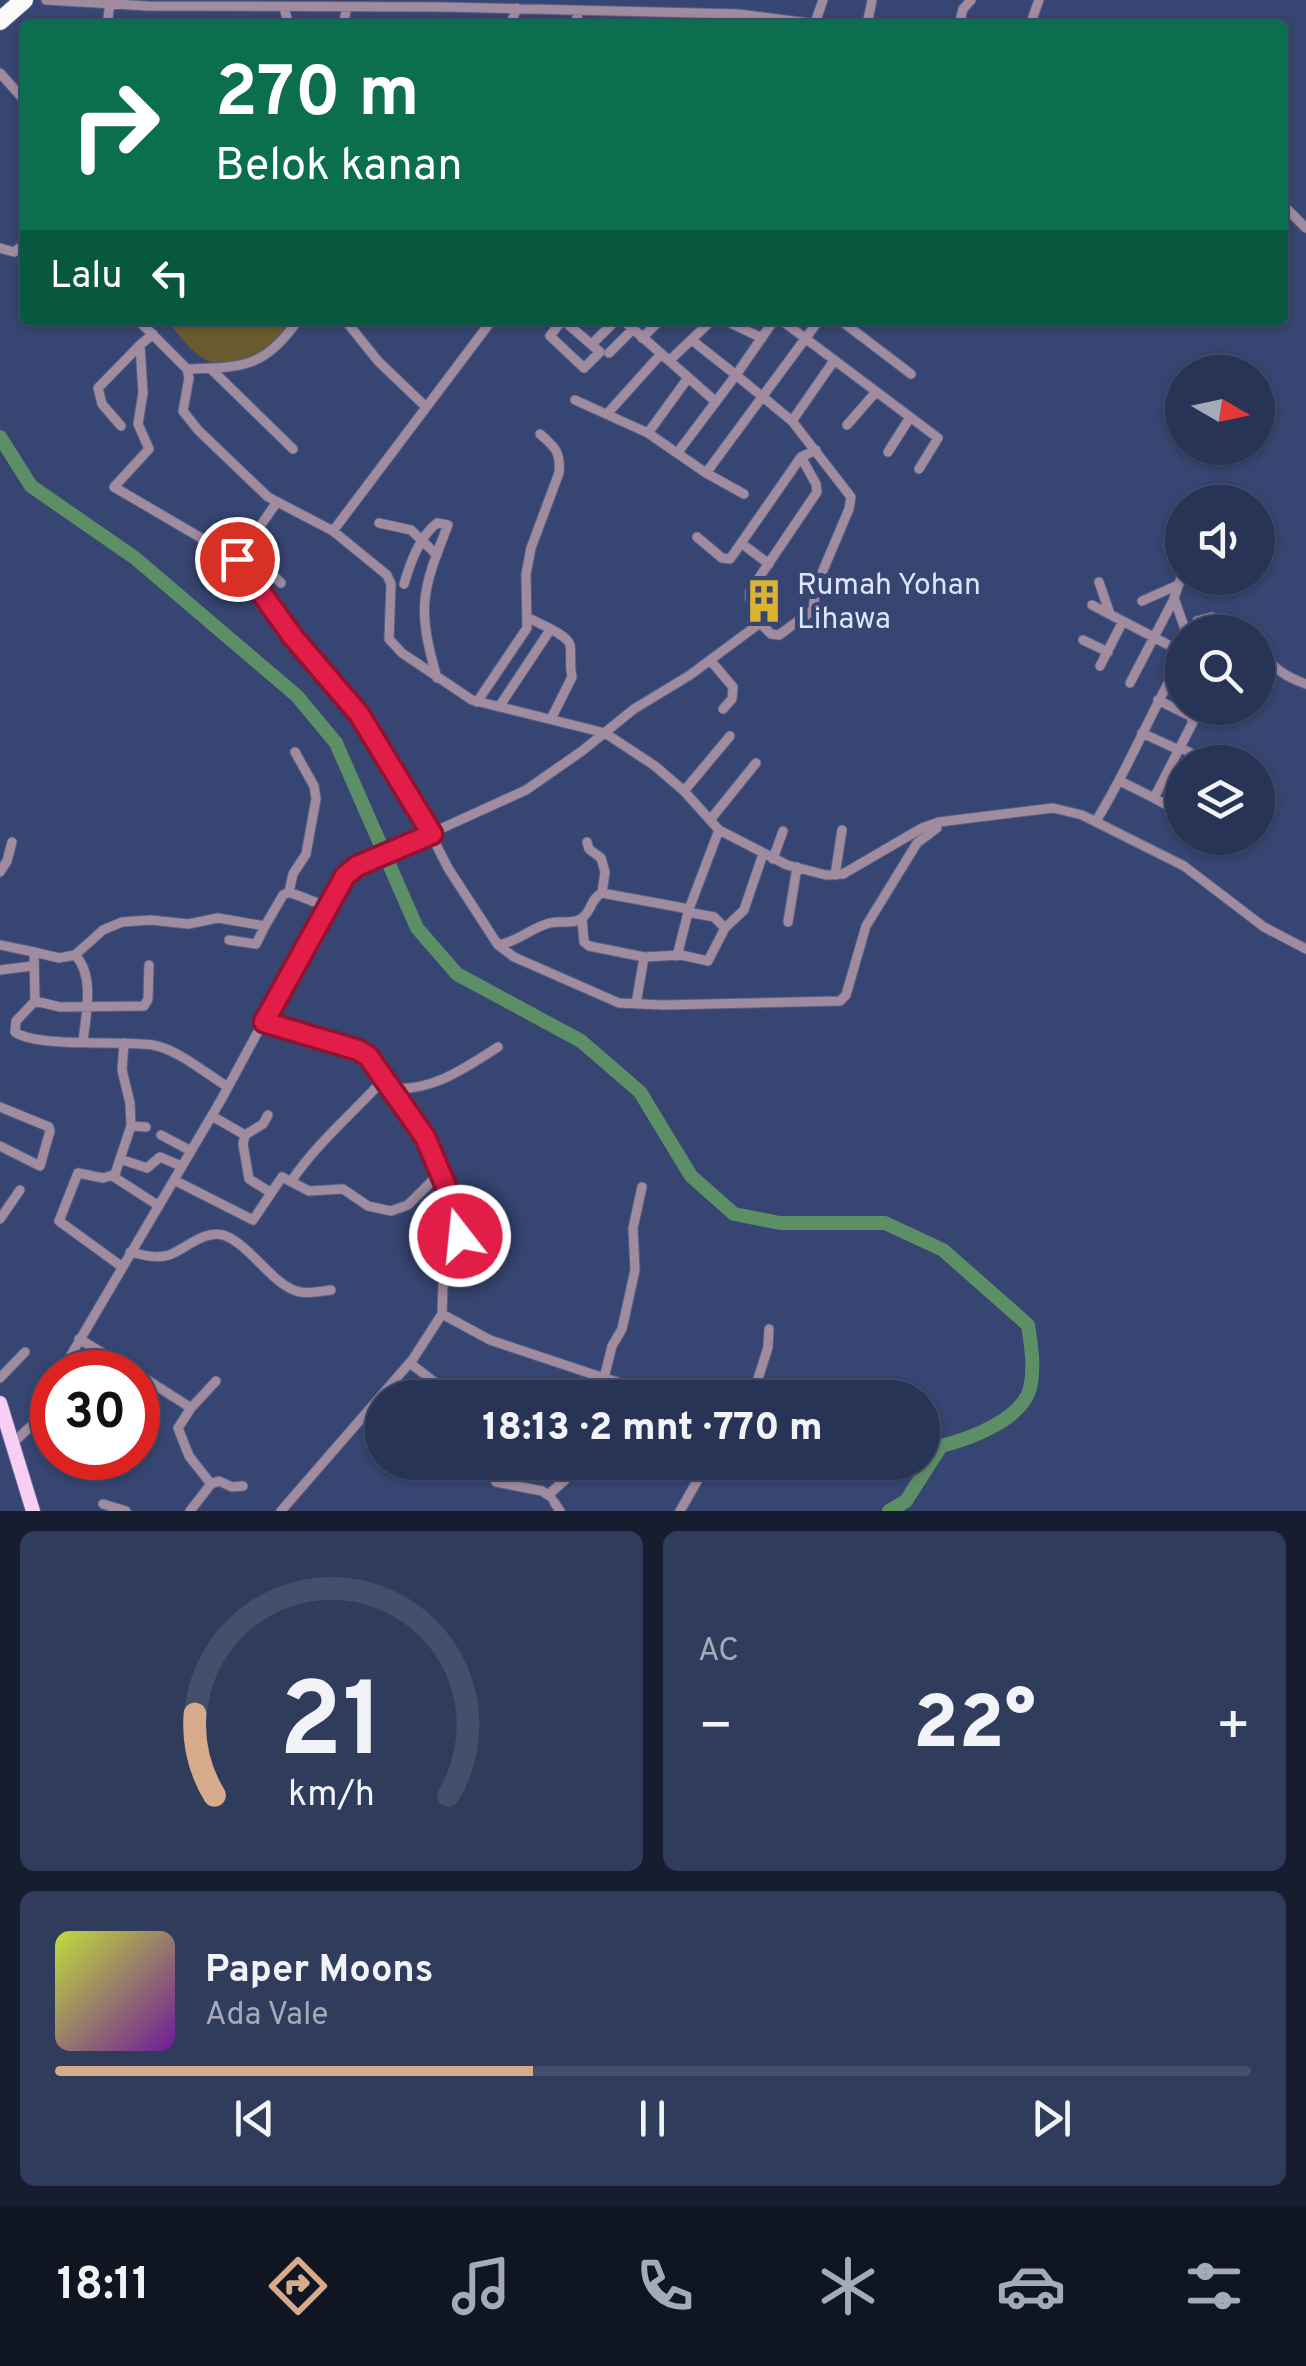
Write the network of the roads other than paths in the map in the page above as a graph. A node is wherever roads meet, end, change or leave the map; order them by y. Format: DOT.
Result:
graph roads {
  1 [pos="24,0"];
  2 [pos="46,0"];
  3 [pos="653,0"];
  4 [pos="736,0"];
  5 [pos="110,3"];
  6 [pos="223,4"];
  7 [pos="393,4"];
  8 [pos="348,7"];
  9 [pos="284,8"];
  10 [pos="517,8"];
  11 [pos="579,10"];
  12 [pos="648,12"];
  13 [pos="686,13"];
  14 [pos="738,14"];
  15 [pos="108,20"];
  16 [pos="288,20"];
  17 [pos="345,20"];
  18 [pos="512,20"];
  19 [pos="577,20"];
  20 [pos="684,20"];
  21 [pos="787,20"];
  22 [pos="0,21"];
  23 [pos="0,73"];
  24 [pos="20,95"];
  25 [pos="1288,210"];
  26 [pos="1306,228"];
  27 [pos="143,325"];
  28 [pos="294,325"];
  29 [pos="349,325"];
  30 [pos="488,325"];
  31 [pos="558,325"];
  32 [pos="569,325"];
  33 [pos="614,325"];
  34 [pos="626,325"];
  35 [pos="655,325"];
  36 [pos="707,325"];
  37 [pos="744,325"];
  38 [pos="773,325"];
  39 [pos="784,325"];
  40 [pos="816,325"];
  41 [pos="847,325"];
  42 [pos="632,330"];
  43 [pos="153,334"];
  44 [pos="642,338"];
  45 [pos="762,338"];
  46 [pos="806,340"];
  47 [pos="693,341"];
  48 [pos="592,344"];
  49 [pos="140,345"];
  50 [pos="609,354"];
  51 [pos="665,358"];
  52 [pos="833,362"];
  53 [pos="210,368"];
  54 [pos="187,369"];
  55 [pos="912,374"];
  56 [pos="736,375"];
  57 [pos="688,378"];
  58 [pos="876,393"];
  59 [pos="763,398"];
  60 [pos="575,400"];
  61 [pos="716,402"];
  62 [pos="426,407"];
  63 [pos="607,414"];
  64 [pos="909,419"];
  65 [pos="792,422"];
  66 [pos="847,425"];
  67 [pos="120,426"];
  68 [pos="648,433"];
  69 [pos="540,434"];
  70 [pos="293,450"];
  71 [pos="816,450"];
  72 [pos="678,452"];
  73 [pos="888,452"];
  74 [pos="800,457"];
  75 [pos="919,469"];
  76 [pos="706,473"];
  77 [pos="744,494"];
  78 [pos="277,502"];
  79 [pos="378,523"];
  80 [pos="333,531"];
  81 [pos="697,537"];
  82 [pos="423,540"];
  83 [pos="741,543"];
  84 [pos="245,547"];
  85 [pos="437,555"];
  86 [pos="237,559"];
  87 [pos="769,564"];
  88 [pos="1099,582"];
  89 [pos="282,583"];
  90 [pos="391,584"];
  91 [pos="404,584"];
  92 [pos="1165,588"];
  93 [pos="424,589"];
  94 [pos="1175,595"];
  95 [pos="1174,599"];
  96 [pos="1142,602"];
  97 [pos="1092,605"];
  98 [pos="1110,614"];
  99 [pos="1180,615"];
  100 [pos="529,618"];
  101 [pos="1124,620"];
  102 [pos="760,623"];
  103 [pos="550,630"];
  104 [pos="1154,636"];
  105 [pos="1084,640"];
  106 [pos="1165,643"];
  107 [pos="1108,652"];
  108 [pos="710,661"];
  109 [pos="1100,666"];
  110 [pos="1275,669"];
  111 [pos="438,678"];
  112 [pos="1130,683"];
  113 [pos="1306,684"];
  114 [pos="1165,691"];
  115 [pos="1158,700"];
  116 [pos="478,702"];
  117 [pos="499,707"];
  118 [pos="723,709"];
  119 [pos="552,719"];
  120 [pos="606,733"];
  121 [pos="1142,734"];
  122 [pos="730,736"];
  123 [pos="1169,745"];
  124 [pos="1181,745"];
  125 [pos="295,752"];
  126 [pos="756,763"];
  127 [pos="1165,776"];
  128 [pos="1120,781"];
  129 [pos="684,792"];
  130 [pos="1154,798"];
  131 [pos="1165,804"];
  132 [pos="968,818"];
  133 [pos="710,820"];
  134 [pos="1096,820"];
  135 [pos="719,830"];
  136 [pos="842,830"];
  137 [pos="783,831"];
  138 [pos="432,834"];
  139 [pos="12,842"];
  140 [pos="587,842"];
  141 [pos="768,856"];
  142 [pos="796,867"];
  143 [pos="0,872"];
  144 [pos="834,875"];
  145 [pos="289,892"];
  146 [pos="602,893"];
  147 [pos="325,906"];
  148 [pos="688,910"];
  149 [pos="582,919"];
  150 [pos="788,922"];
  151 [pos="265,926"];
  152 [pos="726,928"];
  153 [pos="229,940"];
  154 [pos="498,944"];
  155 [pos="0,945"];
  156 [pos="1306,949"];
  157 [pos="34,952"];
  158 [pos="75,955"];
  159 [pos="644,956"];
  160 [pos="677,956"];
  161 [pos="149,965"];
  162 [pos="32,966"];
  163 [pos="0,970"];
  164 [pos="35,1001"];
  165 [pos="636,1004"];
  166 [pos="88,1006"];
  167 [pos="264,1022"];
  168 [pos="84,1041"];
  169 [pos="124,1043"];
  170 [pos="498,1048"];
  171 [pos="384,1079"];
  172 [pos="228,1087"];
  173 [pos="391,1088"];
  174 [pos="0,1107"];
  175 [pos="212,1116"];
  176 [pos="268,1116"];
  177 [pos="131,1126"];
  178 [pos="146,1128"];
  179 [pos="161,1135"];
  180 [pos="245,1135"];
  181 [pos="0,1146"];
  182 [pos="191,1151"];
  183 [pos="120,1158"];
  184 [pos="182,1166"];
  185 [pos="441,1172"];
  186 [pos="113,1175"];
  187 [pos="174,1180"];
  188 [pos="292,1180"];
  189 [pos="642,1188"];
  190 [pos="20,1190"];
  191 [pos="270,1192"];
  192 [pos="159,1206"];
  193 [pos="0,1218"];
  194 [pos="130,1252"];
  195 [pos="121,1266"];
  196 [pos="331,1290"];
  197 [pos="442,1314"];
  198 [pos="769,1329"];
  199 [pos="79,1339"];
  200 [pos="73,1350"];
  201 [pos="97,1350"];
  202 [pos="25,1352"];
  203 [pos="410,1363"];
  204 [pos="0,1378"];
  205 [pos="604,1378"];
  206 [pos="431,1380"];
  207 [pos="611,1380"];
  208 [pos="757,1380"];
  209 [pos="216,1381"];
  210 [pos="160,1388"];
  211 [pos="0,1403"];
  212 [pos="191,1408"];
  213 [pos="30,1427"];
  214 [pos="14,1442"];
  215 [pos="495,1480"];
  216 [pos="698,1480"];
  217 [pos="211,1484"];
  218 [pos="243,1486"];
  219 [pos="554,1501"];
  220 [pos="103,1504"];
  221 [pos="34,1511"];
  222 [pos="126,1511"];
  223 [pos="190,1511"];
  224 [pos="281,1511"];
  225 [pos="680,1511"];
  1 -- 22 [label="highway"];
  2 -- 5 [label="street"];
  3 -- 12 [label="street"];
  4 -- 14 [label="street"];
  5 -- 6 [label="street"];
  5 -- 15 [label="street"];
  6 -- 9 [label="street"];
  7 -- 8 [label="street"];
  7 -- 10 [label="street"];
  8 -- 9 [label="street"];
  8 -- 17 [label="street"];
  9 -- 16 [label="street"];
  10 -- 11 [label="street"];
  10 -- 18 [label="street"];
  11 -- 12 [label="street"];
  11 -- 19 [label="street"];
  12 -- 13 [label="street"];
  13 -- 14 [label="street"];
  13 -- 20 [label="street"];
  14 -- 21 [label="street"];
  23 -- 24 [label="street"];
  25 -- 26 [label="street"];
  27 -- 43 [label="street"];
  28 -- 53 [label="street"];
  29 -- 62 [label="street"];
  30 -- 62 [label="street"];
  31 -- 48 [label="street"];
  32 -- 48 [label="street"];
  33 -- 48 [label="street"];
  34 -- 42 [label="street"];
  35 -- 44 [label="street"];
  36 -- 47 [label="street"];
  37 -- 45 [label="street"];
  38 -- 45 [label="street"];
  39 -- 46 [label="street"];
  40 -- 46 [label="street"];
  41 -- 55 [label="street"];
  42 -- 44 [label="street"];
  42 -- 50 [label="street"];
  43 -- 49 [label="street"];
  43 -- 54 [label="street"];
  44 -- 51 [label="street"];
  45 -- 56 [label="street"];
  46 -- 52 [label="street"];
  46 -- 59 [label="street"];
  47 -- 51 [label="street"];
  47 -- 56 [label="street"];
  49 -- 67 [label="street"];
  49 -- 86 [label="street"];
  51 -- 57 [label="street"];
  51 -- 63 [label="street"];
  52 -- 58 [label="street"];
  52 -- 65 [label="street"];
  53 -- 54 [label="street"];
  53 -- 70 [label="street"];
  54 -- 78 [label="street"];
  56 -- 59 [label="street"];
  56 -- 61 [label="street"];
  57 -- 61 [label="street"];
  57 -- 68 [label="street"];
  58 -- 64 [label="street"];
  58 -- 66 [label="street"];
  59 -- 65 [label="street"];
  59 -- 76 [label="street"];
  60 -- 63 [label="street"];
  61 -- 72 [label="street"];
  62 -- 80 [label="street"];
  63 -- 68 [label="street"];
  64 -- 73 [label="street"];
  64 -- 75 [label="street"];
  65 -- 71 [label="street"];
  68 -- 72 [label="street"];
  69 -- 100 [label="street"];
  71 -- 74 [label="street"];
  71 -- 102 [label="street"];
  72 -- 76 [label="street"];
  74 -- 83 [label="street"];
  74 -- 87 [label="street"];
  76 -- 77 [label="street"];
  78 -- 80 [label="street"];
  78 -- 84 [label="street"];
  79 -- 82 [label="street"];
  80 -- 90 [label="street"];
  81 -- 83 [label="street"];
  82 -- 85 [label="street"];
  82 -- 85 [label="street"];
  82 -- 91 [label="street"];
  83 -- 87 [label="street"];
  84 -- 86 [label="street"];
  84 -- 89 [label="street"];
  85 -- 93 [label="street"];
  86 -- 138 [label="street"];
  87 -- 102 [label="street"];
  88 -- 98 [label="street"];
  90 -- 91 [label="street"];
  90 -- 111 [label="street"];
  91 -- 93 [label="street"];
  92 -- 96 [label="street"];
  93 -- 111 [label="street"];
  94 -- 95 [label="street"];
  95 -- 99 [label="street"];
  95 -- 104 [label="street"];
  97 -- 98 [label="street"];
  98 -- 101 [label="street"];
  100 -- 103 [label="street"];
  100 -- 116 [label="street"];
  101 -- 104 [label="street"];
  101 -- 107 [label="street"];
  102 -- 108 [label="street"];
  103 -- 117 [label="street"];
  103 -- 119 [label="street"];
  104 -- 106 [label="street"];
  104 -- 112 [label="street"];
  105 -- 107 [label="street"];
  107 -- 109 [label="street"];
  108 -- 118 [label="street"];
  108 -- 120 [label="street"];
  110 -- 113 [label="street"];
  111 -- 116 [label="street"];
  114 -- 115 [label="street"];
  115 -- 121 [label="street"];
  115 -- 124 [label="street"];
  116 -- 117 [label="street"];
  117 -- 119 [label="street"];
  119 -- 120 [label="street"];
  120 -- 129 [label="street"];
  120 -- 138 [label="street"];
  121 -- 123 [label="street"];
  121 -- 128 [label="street"];
  122 -- 129 [label="street"];
  125 -- 145 [label="street"];
  126 -- 133 [label="street"];
  127 -- 130 [label="street"];
  128 -- 130 [label="street"];
  128 -- 134 [label="street"];
  129 -- 133 [label="street"];
  130 -- 131 [label="street"];
  132 -- 134 [label="street"];
  132 -- 144 [label="street"];
  132 -- 165 [label="street"];
  133 -- 135 [label="street"];
  134 -- 156 [label="street"];
  135 -- 141 [label="street"];
  135 -- 148 [label="street"];
  136 -- 144 [label="street"];
  137 -- 141 [label="street"];
  138 -- 147 [label="street"];
  138 -- 154 [label="street"];
  139 -- 143 [label="street"];
  140 -- 146 [label="street"];
  141 -- 142 [label="street"];
  141 -- 152 [label="street"];
  142 -- 144 [label="street"];
  142 -- 150 [label="street"];
  145 -- 147 [label="street"];
  145 -- 151 [label="street"];
  146 -- 148 [label="street"];
  146 -- 149 [label="street"];
  147 -- 167 [label="street"];
  148 -- 152 [label="street"];
  148 -- 160 [label="street"];
  149 -- 154 [label="street"];
  149 -- 159 [label="street"];
  151 -- 153 [label="street"];
  151 -- 158 [label="street"];
  152 -- 160 [label="street"];
  154 -- 165 [label="street"];
  155 -- 157 [label="street"];
  157 -- 158 [label="street"];
  157 -- 162 [label="street"];
  158 -- 166 [label="street"];
  159 -- 160 [label="street"];
  159 -- 165 [label="street"];
  161 -- 166 [label="street"];
  162 -- 163 [label="street"];
  162 -- 164 [label="street"];
  164 -- 166 [label="street"];
  164 -- 168 [label="street"];
  166 -- 168 [label="street"];
  167 -- 171 [label="street"];
  167 -- 172 [label="street"];
  168 -- 169 [label="street"];
  169 -- 172 [label="street"];
  169 -- 177 [label="street"];
  170 -- 173 [label="street"];
  171 -- 173 [label="street"];
  171 -- 188 [label="street"];
  172 -- 175 [label="street"];
  173 -- 185 [label="street"];
  174 -- 181 [label="street"];
  175 -- 180 [label="street"];
  175 -- 182 [label="street"];
  176 -- 180 [label="street"];
  177 -- 178 [label="street"];
  177 -- 183 [label="street"];
  179 -- 182 [label="street"];
  180 -- 191 [label="street"];
  182 -- 184 [label="street"];
  183 -- 184 [label="street"];
  183 -- 186 [label="street"];
  184 -- 187 [label="street"];
  185 -- 188 [label="street"];
  185 -- 197 [label="street"];
  186 -- 192 [label="street"];
  186 -- 195 [label="street"];
  187 -- 191 [label="street"];
  187 -- 192 [label="street"];
  188 -- 191 [label="street"];
  189 -- 205 [label="street"];
  190 -- 193 [label="street"];
  192 -- 194 [label="street"];
  194 -- 195 [label="street"];
  194 -- 196 [label="street"];
  195 -- 199 [label="street"];
  197 -- 203 [label="street"];
  197 -- 205 [label="street"];
  198 -- 208 [label="street"];
  199 -- 200 [label="street"];
  199 -- 201 [label="street"];
  202 -- 204 [label="street"];
  203 -- 206 [label="street"];
  203 -- 224 [label="street"];
  205 -- 207 [label="street"];
  209 -- 212 [label="street"];
  210 -- 212 [label="street"];
  211 -- 214 [label="main road"];
  212 -- 217 [label="street"];
  213 -- 214 [label="street"];
  214 -- 221 [label="main road"];
  215 -- 219 [label="street"];
  216 -- 225 [label="street"];
  217 -- 218 [label="street"];
  217 -- 223 [label="street"];
  220 -- 222 [label="street"];
}
